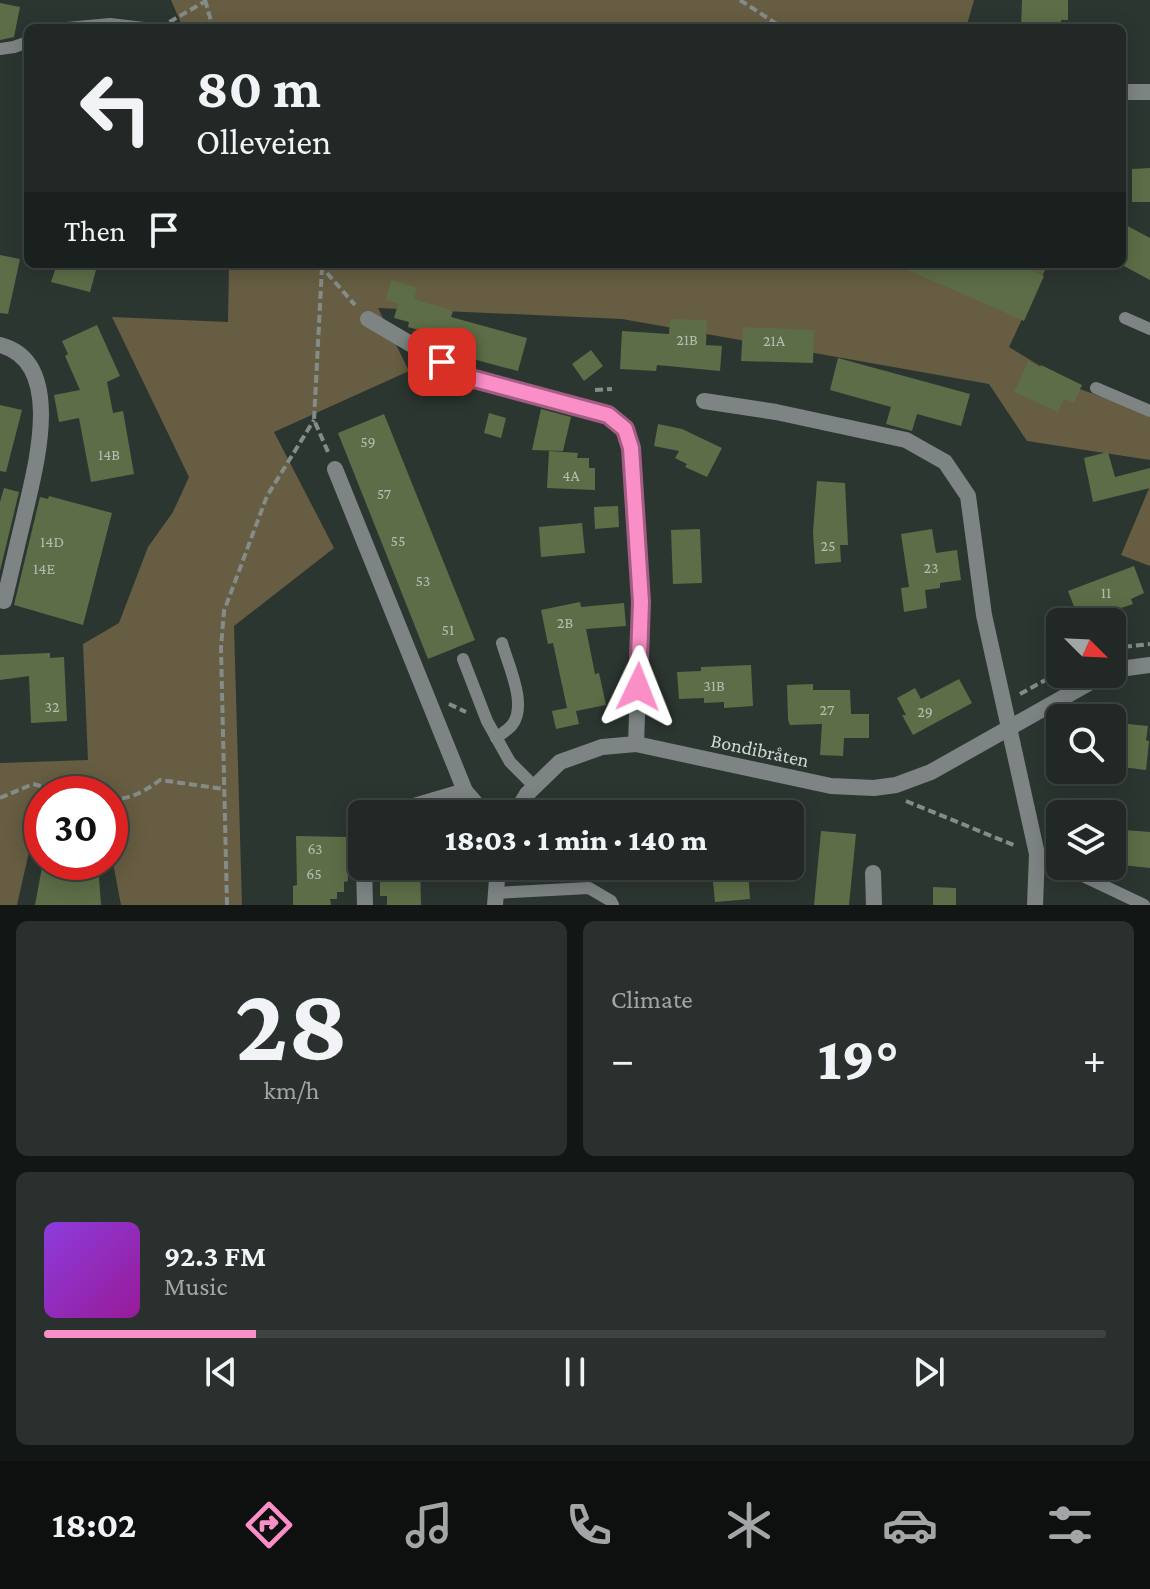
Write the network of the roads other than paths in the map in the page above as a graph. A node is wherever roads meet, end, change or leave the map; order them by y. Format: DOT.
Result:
graph roads {
  1 [pos="24,43"];
  2 [pos="0,49"];
  3 [pos="1126,92"];
  4 [pos="1150,92"];
  5 [pos="1125,318"];
  6 [pos="368,319"];
  7 [pos="1150,329"];
  8 [pos="0,345"];
  9 [pos="1096,388"];
  10 [pos="704,401"];
  11 [pos="1150,411"];
  12 [pos="335,469"];
  13 [pos="4,601"];
  14 [pos="502,643"];
  15 [pos="463,659"];
  16 [pos="1150,665"];
  17 [pos="1126,668"];
  18 [pos="1080,688"];
  19 [pos="1010,727"];
  20 [pos="496,738"];
  21 [pos="636,744"];
  22 [pos="535,787"];
  23 [pos="465,791"];
  24 [pos="434,800"];
  25 [pos="473,800"];
  26 [pos="523,800"];
  27 [pos="1037,854"];
  28 [pos="1046,858"];
  29 [pos="873,873"];
  30 [pos="364,880"];
  31 [pos="1091,880"];
  32 [pos="495,899"];
  33 [pos="365,905"];
  34 [pos="613,905"];
  35 [pos="874,905"];
  36 [pos="1035,905"];
  37 [pos="1144,905"];
  1 -- 2 [label="lane"];
  3 -- 4 [label="street"];
  5 -- 7 [label="lane"];
  6 -- 21 [label="street"];
  8 -- 13 [label="street"];
  9 -- 11 [label="lane"];
  10 -- 19 [label="street"];
  12 -- 23 [label="street"];
  14 -- 20 [label="lane"];
  15 -- 20 [label="lane"];
  16 -- 17 [label="street"];
  18 -- 19 [label="street, Bondibråten"];
  19 -- 21 [label="street, Bondibråten"];
  19 -- 27 [label="street"];
  20 -- 22 [label="lane"];
  21 -- 22 [label="street, Bondibråten"];
  22 -- 26 [label="street, Bondibråten"];
  23 -- 24 [label="street"];
  23 -- 25 [label="street"];
  27 -- 28 [label="lane"];
  27 -- 36 [label="street"];
  29 -- 35 [label="street"];
  30 -- 33 [label="street"];
  31 -- 37 [label="lane"];
  32 -- 34 [label="lane"];
}
